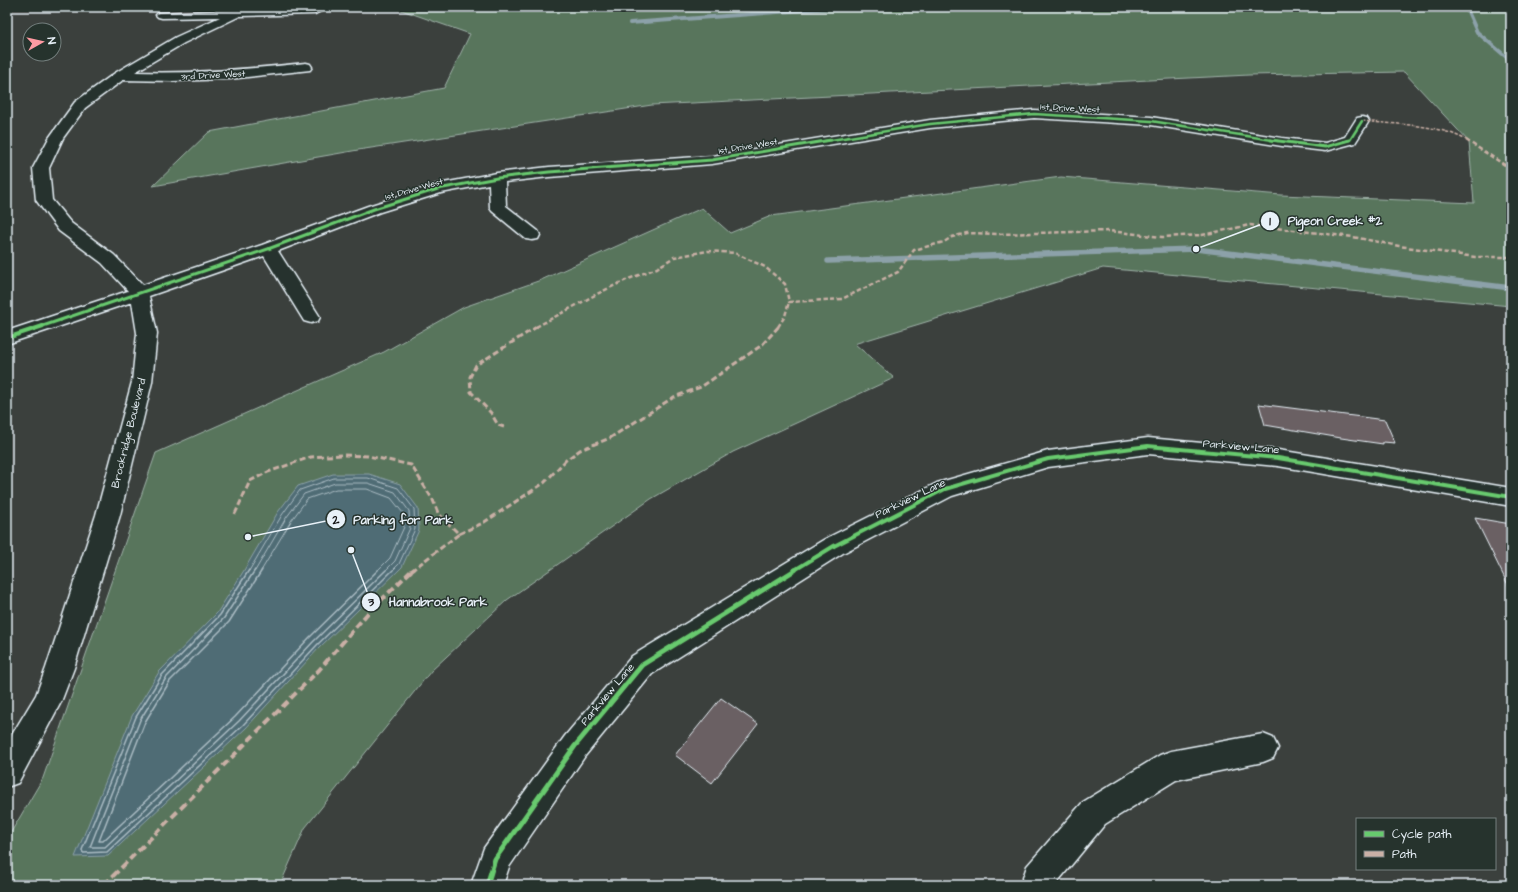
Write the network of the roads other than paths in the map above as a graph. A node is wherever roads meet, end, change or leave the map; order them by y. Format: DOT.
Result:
graph roads {
  1 [pos="243,10"];
  2 [pos="315,10"];
  3 [pos="162,15"];
  4 [pos="306,67"];
  5 [pos="120,76"];
  6 [pos="1362,121"];
  7 [pos="497,178"];
  8 [pos="532,235"];
  9 [pos="268,249"];
  10 [pos="139,292"];
  11 [pos="312,317"];
  12 [pos="7,338"];
  13 [pos="1511,497"];
  14 [pos="1263,748"];
  15 [pos="7,772"];
  16 [pos="487,885"];
  17 [pos="1039,885"];
  1 -- 2 [label="street"];
  1 -- 3 [label="street"];
  1 -- 5 [label="street"];
  4 -- 5 [label="street, 3rd Drive West"];
  5 -- 10 [label="street"];
  6 -- 7 [label="street, 1st Drive West"];
  7 -- 8 [label="street"];
  7 -- 9 [label="street, 1st Drive West"];
  9 -- 10 [label="street, 1st Drive West"];
  9 -- 11 [label="street"];
  10 -- 12 [label="street, 1st Drive West"];
  10 -- 15 [label="street, Brookridge Boulevard"];
  13 -- 16 [label="street, Parkview Lane"];
  14 -- 17 [label="street"];
}
